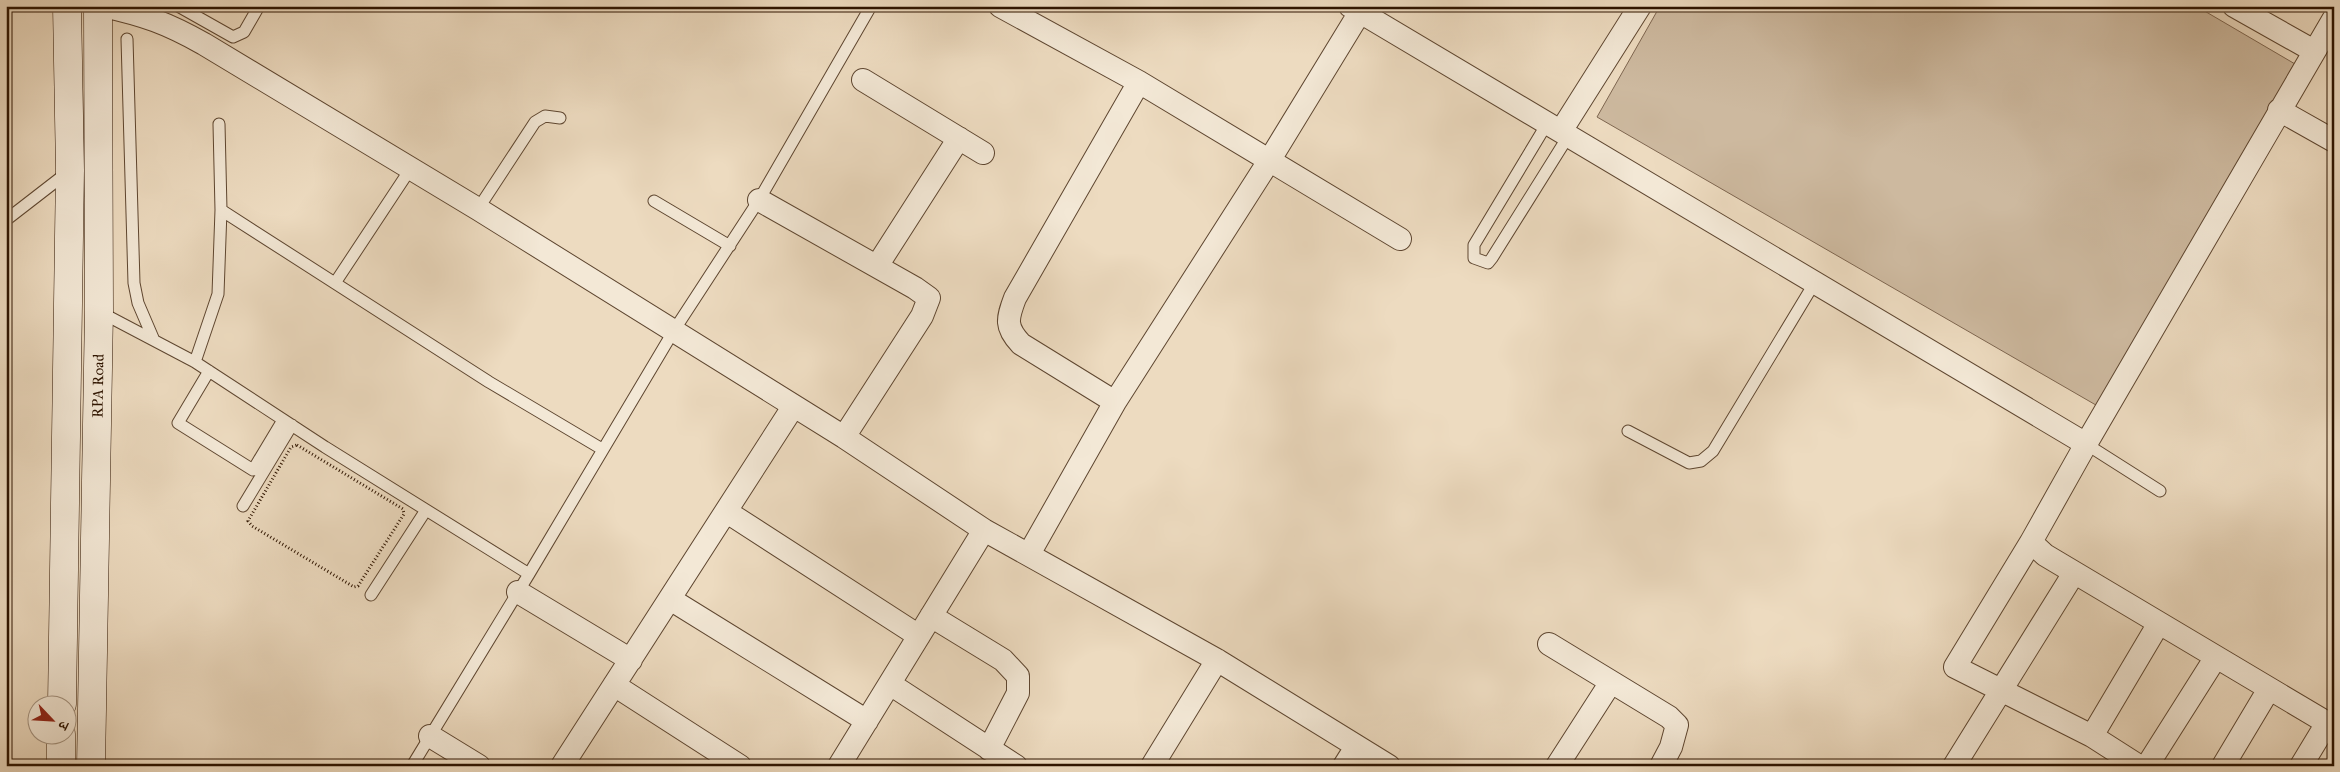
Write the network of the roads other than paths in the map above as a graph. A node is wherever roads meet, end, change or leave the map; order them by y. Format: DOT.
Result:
graph roads {
  1 [pos="67,6"];
  2 [pos="98,6"];
  3 [pos="102,6"];
  4 [pos="178,6"];
  5 [pos="259,6"];
  6 [pos="871,6"];
  7 [pos="1000,6"];
  8 [pos="1640,6"];
  9 [pos="2234,6"];
  10 [pos="1355,9"];
  11 [pos="2334,18"];
  12 [pos="127,38"];
  13 [pos="2314,51"];
  14 [pos="863,80"];
  15 [pos="1139,82"];
  16 [pos="2279,110"];
  17 [pos="560,118"];
  18 [pos="219,124"];
  19 [pos="1559,129"];
  20 [pos="959,138"];
  21 [pos="2334,141"];
  22 [pos="983,152"];
  23 [pos="1270,161"];
  24 [pos="411,168"];
  25 [pos="70,170"];
  26 [pos="759,200"];
  27 [pos="654,201"];
  28 [pos="478,209"];
  29 [pos="221,210"];
  30 [pos="6,220"];
  31 [pos="1400,239"];
  32 [pos="730,246"];
  33 [pos="877,266"];
  34 [pos="1816,282"];
  35 [pos="335,283"];
  36 [pos="99,311"];
  37 [pos="673,332"];
  38 [pos="153,338"];
  39 [pos="195,362"];
  40 [pos="209,371"];
  41 [pos="1115,402"];
  42 [pos="793,407"];
  43 [pos="288,422"];
  44 [pos="1628,431"];
  45 [pos="844,437"];
  46 [pos="2086,444"];
  47 [pos="602,449"];
  48 [pos="258,472"];
  49 [pos="2160,491"];
  50 [pos="243,506"];
  51 [pos="426,510"];
  52 [pos="727,512"];
  53 [pos="984,530"];
  54 [pos="2031,542"];
  55 [pos="1029,554"];
  56 [pos="2074,573"];
  57 [pos="524,583"];
  58 [pos="371,595"];
  59 [pos="670,599"];
  60 [pos="931,616"];
  61 [pos="2159,623"];
  62 [pos="919,636"];
  63 [pos="1549,644"];
  64 [pos="2216,657"];
  65 [pos="630,660"];
  66 [pos="1217,660"];
  67 [pos="1611,682"];
  68 [pos="890,684"];
  69 [pos="614,685"];
  70 [pos="2269,689"];
  71 [pos="2001,692"];
  72 [pos="62,694"];
  73 [pos="867,721"];
  74 [pos="2330,725"];
  75 [pos="430,736"];
  76 [pos="2092,736"];
  77 [pos="61,744"];
  78 [pos="1356,747"];
  79 [pos="989,748"];
  80 [pos="61,766"];
  81 [pos="91,766"];
  82 [pos="412,766"];
  83 [pos="479,766"];
  84 [pos="562,766"];
  85 [pos="740,766"];
  86 [pos="840,766"];
  87 [pos="1016,766"];
  88 [pos="1152,766"];
  89 [pos="1344,766"];
  90 [pos="1389,766"];
  91 [pos="1557,766"];
  92 [pos="1660,766"];
  93 [pos="1954,766"];
  94 [pos="2139,766"];
  95 [pos="2147,766"];
  96 [pos="2223,766"];
  97 [pos="2301,766"];
  1 -- 25 [label="street"];
  2 -- 36 [label="street, RPA Road"];
  3 -- 24 [label="street"];
  4 -- 5 [label="lane"];
  6 -- 26 [label="lane"];
  7 -- 15 [label="street"];
  8 -- 19 [label="street"];
  9 -- 13 [label="street"];
  10 -- 19 [label="street"];
  10 -- 23 [label="street"];
  11 -- 13 [label="street"];
  12 -- 38 [label="lane"];
  13 -- 16 [label="street"];
  14 -- 20 [label="street"];
  15 -- 23 [label="street"];
  15 -- 41 [label="street"];
  16 -- 21 [label="street"];
  16 -- 46 [label="street"];
  17 -- 28 [label="lane"];
  18 -- 29 [label="lane"];
  19 -- 19 [label="lane"];
  19 -- 34 [label="street"];
  20 -- 22 [label="street"];
  20 -- 33 [label="street"];
  23 -- 31 [label="street"];
  23 -- 41 [label="street"];
  24 -- 28 [label="street"];
  24 -- 35 [label="lane"];
  25 -- 30 [label="lane"];
  25 -- 72 [label="street"];
  26 -- 32 [label="lane"];
  26 -- 33 [label="street"];
  27 -- 32 [label="lane"];
  28 -- 37 [label="street"];
  29 -- 35 [label="lane"];
  29 -- 39 [label="lane"];
  32 -- 37 [label="lane"];
  33 -- 45 [label="street"];
  34 -- 44 [label="lane"];
  34 -- 46 [label="street"];
  35 -- 47 [label="lane"];
  36 -- 38 [label="lane"];
  36 -- 81 [label="street, RPA Road"];
  37 -- 42 [label="street"];
  37 -- 47 [label="lane"];
  38 -- 39 [label="lane"];
  39 -- 40 [label="lane"];
  40 -- 43 [label="lane"];
  40 -- 48 [label="lane"];
  41 -- 55 [label="street"];
  42 -- 45 [label="street"];
  42 -- 52 [label="street"];
  43 -- 48 [label="lane"];
  43 -- 51 [label="lane"];
  45 -- 53 [label="street"];
  46 -- 49 [label="lane"];
  46 -- 54 [label="street"];
  47 -- 57 [label="lane"];
  48 -- 50 [label="lane"];
  51 -- 57 [label="lane"];
  51 -- 58 [label="lane"];
  52 -- 59 [label="street"];
  52 -- 62 [label="street"];
  53 -- 55 [label="street"];
  53 -- 60 [label="street"];
  54 -- 56 [label="street"];
  54 -- 71 [label="street"];
  55 -- 66 [label="street"];
  56 -- 61 [label="street"];
  56 -- 71 [label="street"];
  57 -- 65 [label="street"];
  57 -- 75 [label="lane"];
  59 -- 65 [label="street"];
  59 -- 73 [label="street"];
  60 -- 62 [label="street"];
  60 -- 79 [label="street"];
  61 -- 64 [label="street"];
  61 -- 76 [label="street"];
  62 -- 68 [label="street"];
  63 -- 67 [label="street"];
  64 -- 70 [label="street"];
  64 -- 95 [label="street"];
  65 -- 69 [label="street"];
  66 -- 78 [label="street"];
  66 -- 88 [label="street"];
  67 -- 91 [label="street"];
  67 -- 92 [label="street"];
  68 -- 73 [label="street"];
  68 -- 79 [label="street"];
  69 -- 84 [label="street"];
  69 -- 85 [label="street"];
  70 -- 74 [label="street"];
  70 -- 96 [label="street"];
  71 -- 76 [label="street"];
  71 -- 93 [label="street"];
  73 -- 86 [label="street"];
  74 -- 97 [label="street"];
  75 -- 82 [label="lane"];
  75 -- 83 [label="street"];
  76 -- 94 [label="street"];
  77 -- 80 [label="street"];
  78 -- 89 [label="street"];
  78 -- 90 [label="street"];
  79 -- 87 [label="street"];
}
